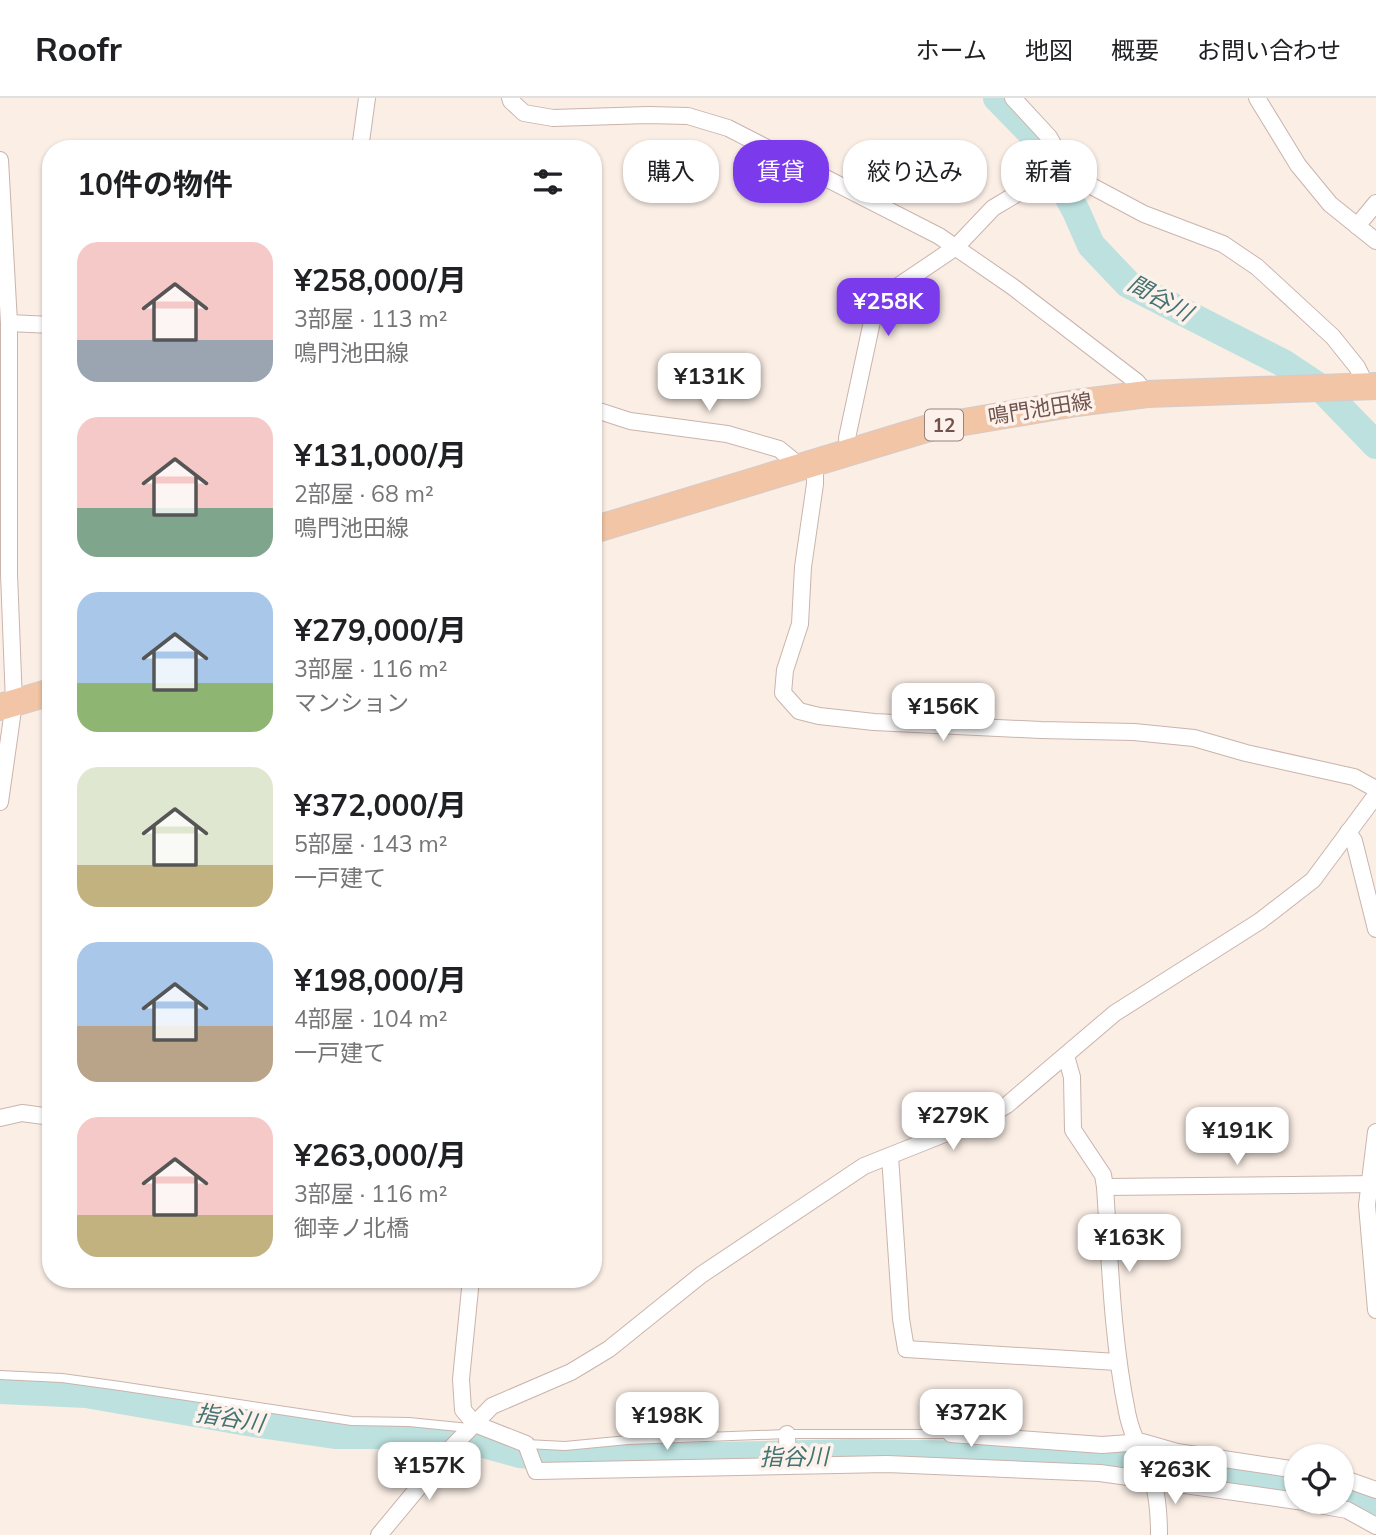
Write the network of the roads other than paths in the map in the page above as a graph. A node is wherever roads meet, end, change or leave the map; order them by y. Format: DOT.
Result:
graph roads {
  1 [pos="366,98"];
  2 [pos="510,98"];
  3 [pos="1013,98"];
  4 [pos="1257,98"];
  5 [pos="361,140"];
  6 [pos="1050,140"];
  7 [pos="0,160"];
  8 [pos="1097,189"];
  9 [pos="1001,203"];
  10 [pos="1376,203"];
  11 [pos="1357,226"];
  12 [pos="1376,241"];
  13 [pos="956,247"];
  14 [pos="9,323"];
  15 [pos="42,325"];
  16 [pos="1371,386"];
  17 [pos="1147,394"];
  18 [pos="4,395"];
  19 [pos="602,411"];
  20 [pos="849,452"];
  21 [pos="808,464"];
  22 [pos="602,527"];
  23 [pos="42,695"];
  24 [pos="7,705"];
  25 [pos="1376,789"];
  26 [pos="1376,795"];
  27 [pos="0,802"];
  28 [pos="1348,832"];
  29 [pos="1376,929"];
  30 [pos="1066,1056"];
  31 [pos="42,1116"];
  32 [pos="0,1118"];
  33 [pos="1376,1132"];
  34 [pos="890,1156"];
  35 [pos="1372,1184"];
  36 [pos="1105,1187"];
  37 [pos="470,1288"];
  38 [pos="1376,1310"];
  39 [pos="1117,1362"];
  40 [pos="0,1375"];
  41 [pos="470,1428"];
  42 [pos="951,1434"];
  43 [pos="787,1436"];
  44 [pos="526,1445"];
  45 [pos="1137,1445"];
  46 [pos="788,1464"];
  47 [pos="1284,1468"];
  48 [pos="1151,1477"];
  49 [pos="1354,1482"];
  50 [pos="1376,1490"];
  51 [pos="1284,1499"];
  52 [pos="1354,1514"];
  53 [pos="1376,1526"];
  54 [pos="379,1535"];
  55 [pos="1159,1535"];
  1 -- 5 [label="street"];
  2 -- 13 [label="street"];
  3 -- 6 [label="street"];
  4 -- 11 [label="street"];
  7 -- 14 [label="street"];
  8 -- 16 [label="street"];
  9 -- 13 [label="street"];
  10 -- 11 [label="street"];
  11 -- 12 [label="street"];
  13 -- 17 [label="street"];
  13 -- 20 [label="street"];
  14 -- 15 [label="street"];
  14 -- 18 [label="street"];
  16 -- 17 [label="main road, 鳴門池田線 / 12"];
  17 -- 20 [label="main road, 鳴門池田線 / 12"];
  18 -- 24 [label="street"];
  19 -- 21 [label="street"];
  20 -- 21 [label="main road, 鳴門池田線 / 12"];
  21 -- 22 [label="main road, 鳴門池田線 / 12"];
  21 -- 25 [label="street"];
  23 -- 24 [label="main road"];
  24 -- 27 [label="street"];
  26 -- 28 [label="street"];
  28 -- 29 [label="street"];
  28 -- 30 [label="street"];
  30 -- 34 [label="street"];
  30 -- 36 [label="street"];
  31 -- 32 [label="street"];
  33 -- 35 [label="street"];
  34 -- 39 [label="street"];
  34 -- 41 [label="street"];
  35 -- 36 [label="street"];
  35 -- 38 [label="street"];
  36 -- 39 [label="street"];
  37 -- 41 [label="street"];
  39 -- 45 [label="street"];
  40 -- 41 [label="lane"];
  41 -- 44 [label="street"];
  41 -- 54 [label="street"];
  42 -- 43 [label="lane"];
  42 -- 45 [label="street"];
  43 -- 44 [label="lane"];
  43 -- 46 [label="street"];
  44 -- 46 [label="street"];
  45 -- 47 [label="street"];
  45 -- 48 [label="street"];
  46 -- 48 [label="street"];
  48 -- 51 [label="street"];
  48 -- 55 [label="street"];
  49 -- 50 [label="street"];
  52 -- 53 [label="street"];
}
